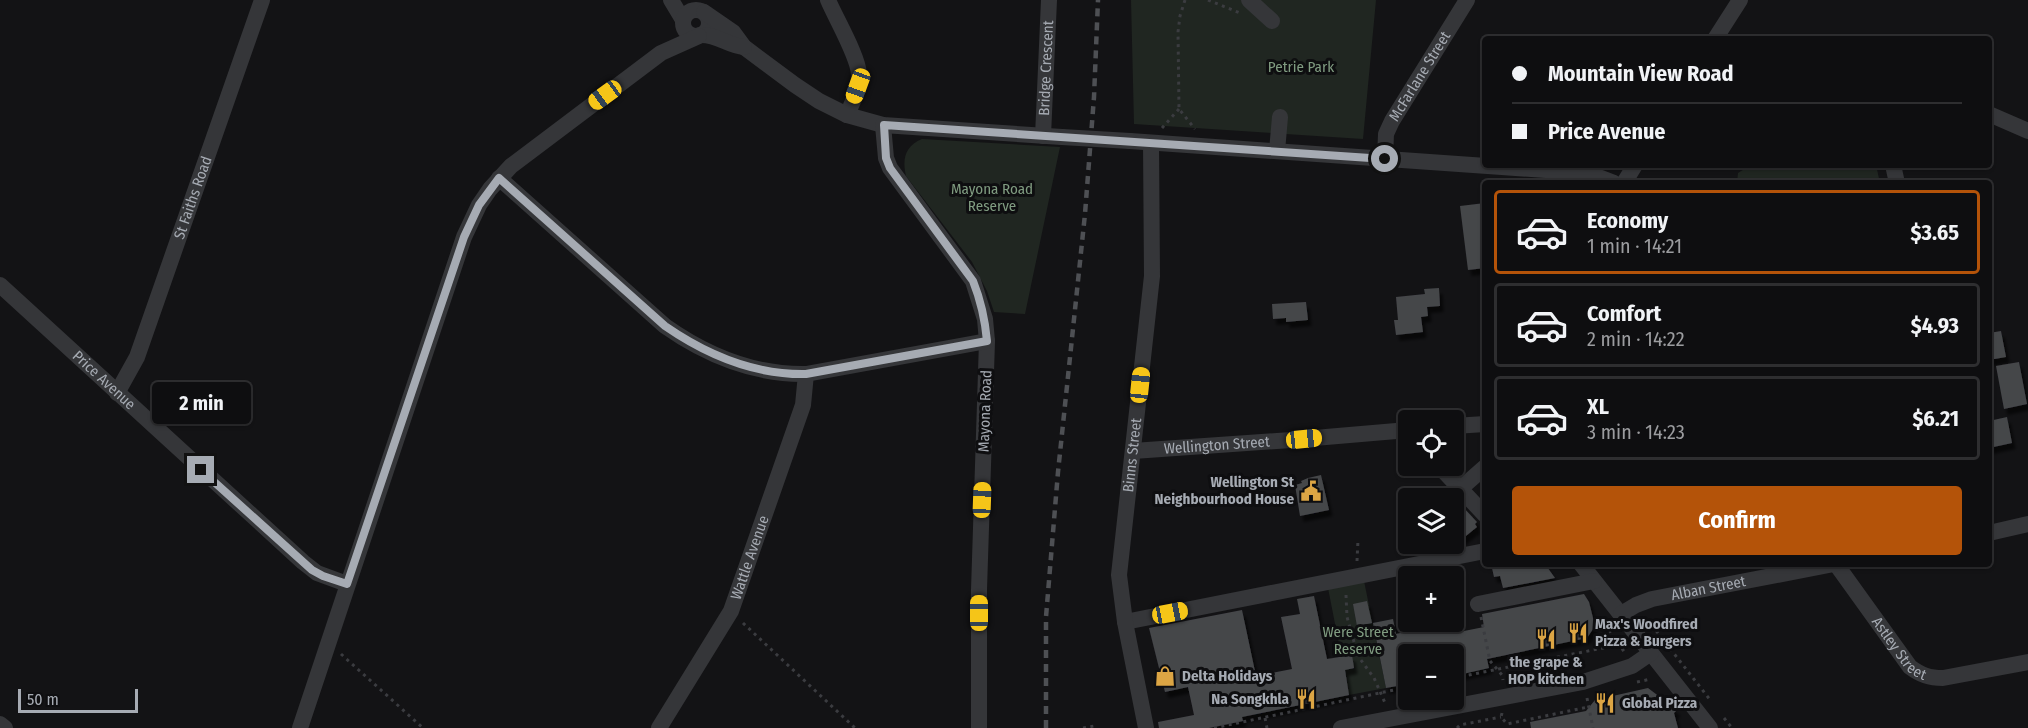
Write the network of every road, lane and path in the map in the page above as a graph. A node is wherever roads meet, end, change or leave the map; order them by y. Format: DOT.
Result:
graph roads {
  1 [pos="262,0"];
  2 [pos="671,0"];
  3 [pos="684,0"];
  4 [pos="828,0"];
  5 [pos="1048,0"];
  6 [pos="1185,0"];
  7 [pos="1249,0"];
  8 [pos="1467,0"];
  9 [pos="1740,0"];
  10 [pos="702,11"];
  11 [pos="683,21"];
  12 [pos="1272,21"];
  13 [pos="700,36"];
  14 [pos="1717,36"];
  15 [pos="744,46"];
  16 [pos="661,53"];
  17 [pos="847,115"];
  18 [pos="1992,115"];
  19 [pos="1280,117"];
  20 [pos="884,125"];
  21 [pos="2028,131"];
  22 [pos="1043,136"];
  23 [pos="1151,143"];
  24 [pos="1209,146"];
  25 [pos="1277,151"];
  26 [pos="1385,159"];
  27 [pos="1482,166"];
  28 [pos="1516,168"];
  29 [pos="499,178"];
  30 [pos="1606,180"];
  31 [pos="0,285"];
  32 [pos="987,341"];
  33 [pos="806,374"];
  34 [pos="117,393"];
  35 [pos="1482,424"];
  36 [pos="1464,425"];
  37 [pos="1398,431"];
  38 [pos="1133,451"];
  39 [pos="1482,470"];
  40 [pos="1448,476"];
  41 [pos="1459,488"];
  42 [pos="1461,488"];
  43 [pos="1464,493"];
  44 [pos="1482,512"];
  45 [pos="2028,524"];
  46 [pos="1992,532"];
  47 [pos="1482,551"];
  48 [pos="1583,567"];
  49 [pos="1819,567"];
  50 [pos="1837,567"];
  51 [pos="1347,578"];
  52 [pos="1594,581"];
  53 [pos="347,584"];
  54 [pos="1478,604"];
  55 [pos="731,611"];
  56 [pos="1621,614"];
  57 [pos="1125,622"];
  58 [pos="328,642"];
  59 [pos="1618,645"];
  60 [pos="1651,653"];
  61 [pos="2028,662"];
  62 [pos="1497,669"];
  63 [pos="1464,676"];
  64 [pos="1656,680"];
  65 [pos="1583,682"];
  66 [pos="1637,682"];
  67 [pos="1398,689"];
  68 [pos="1381,693"];
  69 [pos="1506,696"];
  70 [pos="1588,708"];
  71 [pos="1392,717"];
  72 [pos="1502,717"];
  73 [pos="1265,718"];
  74 [pos="0,724"];
  75 [pos="5,728"];
  76 [pos="300,728"];
  77 [pos="423,728"];
  78 [pos="659,728"];
  79 [pos="855,728"];
  80 [pos="979,728"];
  81 [pos="1083,728"];
  82 [pos="1095,728"];
  83 [pos="1146,728"];
  84 [pos="1214,728"];
  85 [pos="1267,728"];
  86 [pos="1341,728"];
  87 [pos="1457,728"];
  88 [pos="1593,728"];
  89 [pos="1710,728"];
  1 -- 34 [label="street, St Faiths Road"];
  2 -- 11 [label="street"];
  3 -- 10 [label="street"];
  4 -- 17 [label="street"];
  5 -- 22 [label="street, Bridge Crescent"];
  6 -- 24 [label="path"];
  7 -- 12 [label="street"];
  8 -- 26 [label="street, McFarlane Street"];
  9 -- 14 [label="street"];
  10 -- 11 [label="street"];
  10 -- 13 [label="street"];
  10 -- 15 [label="street"];
  11 -- 13 [label="street"];
  11 -- 16 [label="street"];
  13 -- 15 [label="street"];
  13 -- 16 [label="street"];
  15 -- 17 [label="street"];
  16 -- 29 [label="street"];
  17 -- 20 [label="street"];
  18 -- 21 [label="street"];
  19 -- 25 [label="street"];
  20 -- 22 [label="street"];
  20 -- 32 [label="street, Mayona Road"];
  22 -- 23 [label="street, bridge"];
  23 -- 24 [label="street"];
  23 -- 38 [label="street, Binns Street"];
  24 -- 25 [label="street"];
  25 -- 26 [label="street"];
  26 -- 27 [label="street"];
  28 -- 30 [label="street"];
  29 -- 33 [label="street"];
  29 -- 53 [label="street"];
  31 -- 34 [label="street, Price Avenue"];
  32 -- 33 [label="street"];
  32 -- 80 [label="street, Mayona Road"];
  33 -- 55 [label="street, Wattle Avenue"];
  34 -- 53 [label="street, Price Avenue"];
  35 -- 36 [label="street"];
  37 -- 38 [label="street, Wellington Street"];
  38 -- 57 [label="street, Binns Street"];
  39 -- 42 [label="street"];
  40 -- 41 [label="street"];
  43 -- 44 [label="street"];
  45 -- 46 [label="street"];
  47 -- 51 [label="street"];
  48 -- 52 [label="street"];
  49 -- 56 [label="street, Alban Street"];
  50 -- 61 [label="street, Astley Street"];
  51 -- 57 [label="street"];
  51 -- 68 [label="path"];
  52 -- 54 [label="street"];
  52 -- 56 [label="street"];
  53 -- 58 [label="street"];
  54 -- 62 [label="path"];
  55 -- 78 [label="street, Wattle Avenue"];
  55 -- 79 [label="path"];
  56 -- 60 [label="street"];
  57 -- 83 [label="street, Binns Street"];
  58 -- 76 [label="street"];
  58 -- 77 [label="path"];
  59 -- 62 [label="path"];
  60 -- 65 [label="street"];
  60 -- 89 [label="street"];
  62 -- 63 [label="path"];
  62 -- 69 [label="path"];
  64 -- 66 [label="path"];
  65 -- 69 [label="street"];
  65 -- 70 [label="path"];
  67 -- 68 [label="path"];
  68 -- 71 [label="path"];
  68 -- 73 [label="path"];
  69 -- 71 [label="street"];
  69 -- 72 [label="path"];
  70 -- 72 [label="path"];
  70 -- 88 [label="path"];
  71 -- 86 [label="street"];
  72 -- 87 [label="path"];
  73 -- 84 [label="path"];
  73 -- 85 [label="path"];
  74 -- 75 [label="street"];
  81 -- 82 [label="path"];
}
